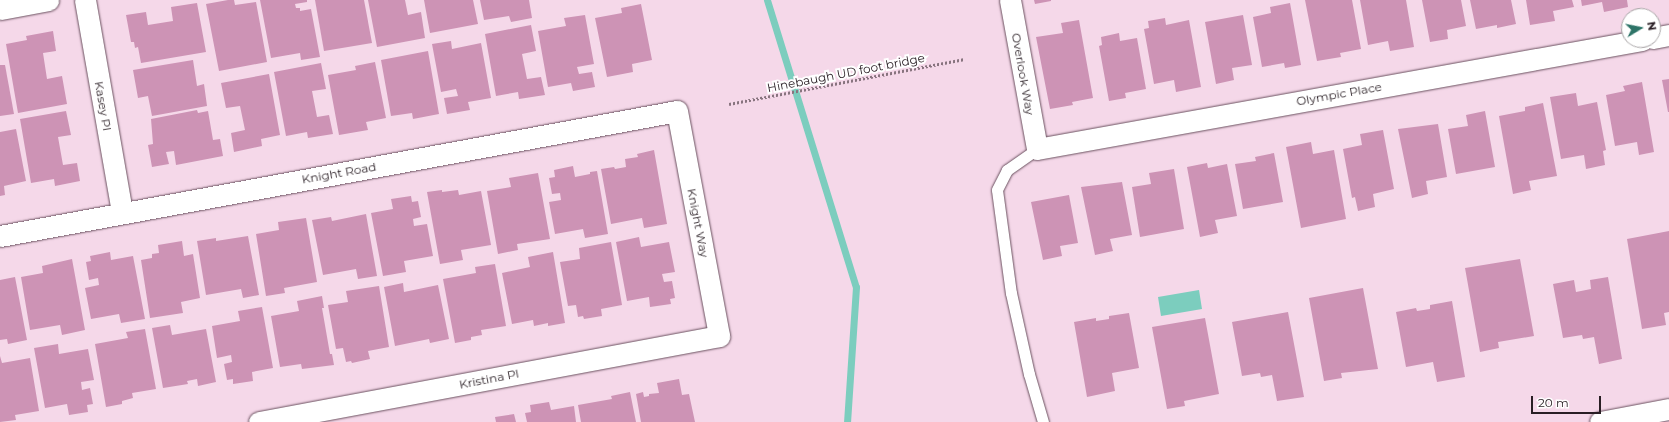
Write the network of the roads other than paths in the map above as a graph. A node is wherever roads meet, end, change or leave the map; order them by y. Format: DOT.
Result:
graph roads {
  1 [pos="48,0"];
  2 [pos="85,0"];
  3 [pos="1010,0"];
  4 [pos="0,9"];
  5 [pos="1621,44"];
  6 [pos="677,111"];
  7 [pos="1037,149"];
  8 [pos="122,213"];
  9 [pos="0,236"];
  10 [pos="719,336"];
  11 [pos="1669,409"];
  12 [pos="259,422"];
  13 [pos="1043,422"];
  14 [pos="1600,422"];
  1 -- 4 [label="street"];
  2 -- 8 [label="street, Kasey Pl"];
  3 -- 7 [label="street, Overlook Way"];
  5 -- 7 [label="street, Olympic Place"];
  6 -- 8 [label="street, Knight Road"];
  6 -- 10 [label="street, Knight Way"];
  7 -- 13 [label="lane"];
  8 -- 9 [label="street, Knight Road"];
  10 -- 12 [label="street, Kristina Pl"];
  11 -- 14 [label="street"];
}
